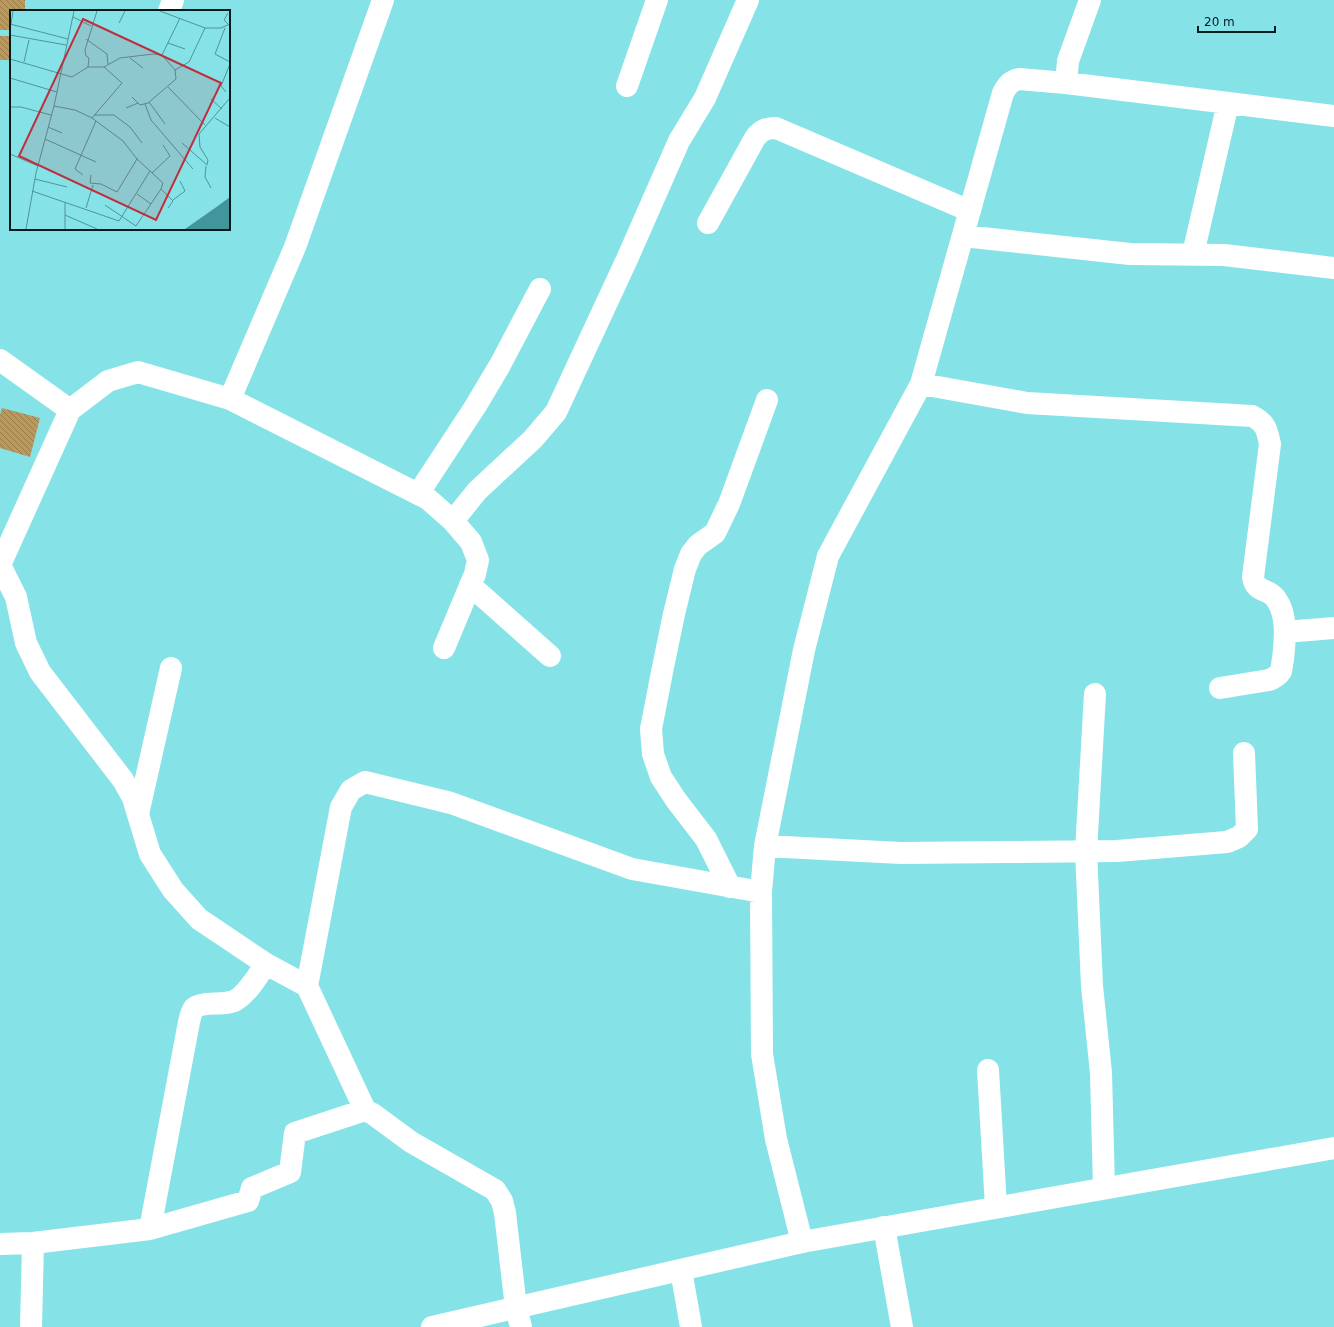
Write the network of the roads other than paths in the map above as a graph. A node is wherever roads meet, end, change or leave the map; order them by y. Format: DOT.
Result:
graph roads {
  1 [pos="173,0"];
  2 [pos="382,0"];
  3 [pos="657,0"];
  4 [pos="748,0"];
  5 [pos="1090,0"];
  6 [pos="170,10"];
  7 [pos="1066,83"];
  8 [pos="627,86"];
  9 [pos="1228,103"];
  10 [pos="1334,116"];
  11 [pos="970,211"];
  12 [pos="708,222"];
  13 [pos="963,236"];
  14 [pos="1193,254"];
  15 [pos="1334,268"];
  16 [pos="540,288"];
  17 [pos="0,360"];
  18 [pos="921,384"];
  19 [pos="230,399"];
  20 [pos="767,400"];
  21 [pos="70,410"];
  22 [pos="418,494"];
  23 [pos="453,521"];
  24 [pos="0,565"];
  25 [pos="470,585"];
  26 [pos="1334,628"];
  27 [pos="1285,632"];
  28 [pos="444,648"];
  29 [pos="550,656"];
  30 [pos="171,668"];
  31 [pos="1220,688"];
  32 [pos="1095,694"];
  33 [pos="1244,753"];
  34 [pos="138,814"];
  35 [pos="765,846"];
  36 [pos="1086,851"];
  37 [pos="730,887"];
  38 [pos="761,892"];
  39 [pos="266,964"];
  40 [pos="307,986"];
  41 [pos="988,1070"];
  42 [pos="365,1110"];
  43 [pos="1334,1148"];
  44 [pos="1104,1188"];
  45 [pos="996,1207"];
  46 [pos="884,1227"];
  47 [pos="150,1229"];
  48 [pos="802,1242"];
  49 [pos="32,1243"];
  50 [pos="0,1244"];
  51 [pos="681,1270"];
  52 [pos="519,1317"];
  53 [pos="31,1327"];
  54 [pos="432,1327"];
  55 [pos="691,1327"];
  56 [pos="902,1327"];
  1 -- 6 [label="street"];
  2 -- 19 [label="street"];
  3 -- 8 [label="street"];
  4 -- 23 [label="street"];
  5 -- 7 [label="street"];
  7 -- 9 [label="street"];
  7 -- 11 [label="street"];
  9 -- 10 [label="street"];
  9 -- 14 [label="street"];
  11 -- 12 [label="street"];
  11 -- 13 [label="street"];
  13 -- 14 [label="street"];
  13 -- 18 [label="street"];
  14 -- 15 [label="street"];
  16 -- 22 [label="street"];
  17 -- 21 [label="street"];
  18 -- 27 [label="street"];
  18 -- 35 [label="street"];
  19 -- 21 [label="street"];
  19 -- 22 [label="street"];
  20 -- 37 [label="street"];
  21 -- 24 [label="street"];
  22 -- 23 [label="street"];
  23 -- 25 [label="street"];
  24 -- 34 [label="street"];
  25 -- 28 [label="street"];
  25 -- 29 [label="street"];
  26 -- 27 [label="street"];
  27 -- 31 [label="street"];
  30 -- 34 [label="street"];
  32 -- 36 [label="street"];
  33 -- 36 [label="street"];
  34 -- 39 [label="street"];
  35 -- 36 [label="street"];
  35 -- 38 [label="street"];
  36 -- 44 [label="street"];
  37 -- 38 [label="street"];
  37 -- 40 [label="street"];
  38 -- 48 [label="street"];
  39 -- 40 [label="street"];
  39 -- 47 [label="street"];
  40 -- 42 [label="street"];
  41 -- 45 [label="street"];
  42 -- 47 [label="street"];
  42 -- 52 [label="street"];
  43 -- 44 [label="street"];
  44 -- 45 [label="street"];
  45 -- 46 [label="street"];
  46 -- 48 [label="street"];
  46 -- 56 [label="street"];
  47 -- 49 [label="street"];
  48 -- 51 [label="street"];
  49 -- 50 [label="street"];
  49 -- 53 [label="street"];
  51 -- 52 [label="street"];
  51 -- 55 [label="street"];
  52 -- 54 [label="street"];
}
